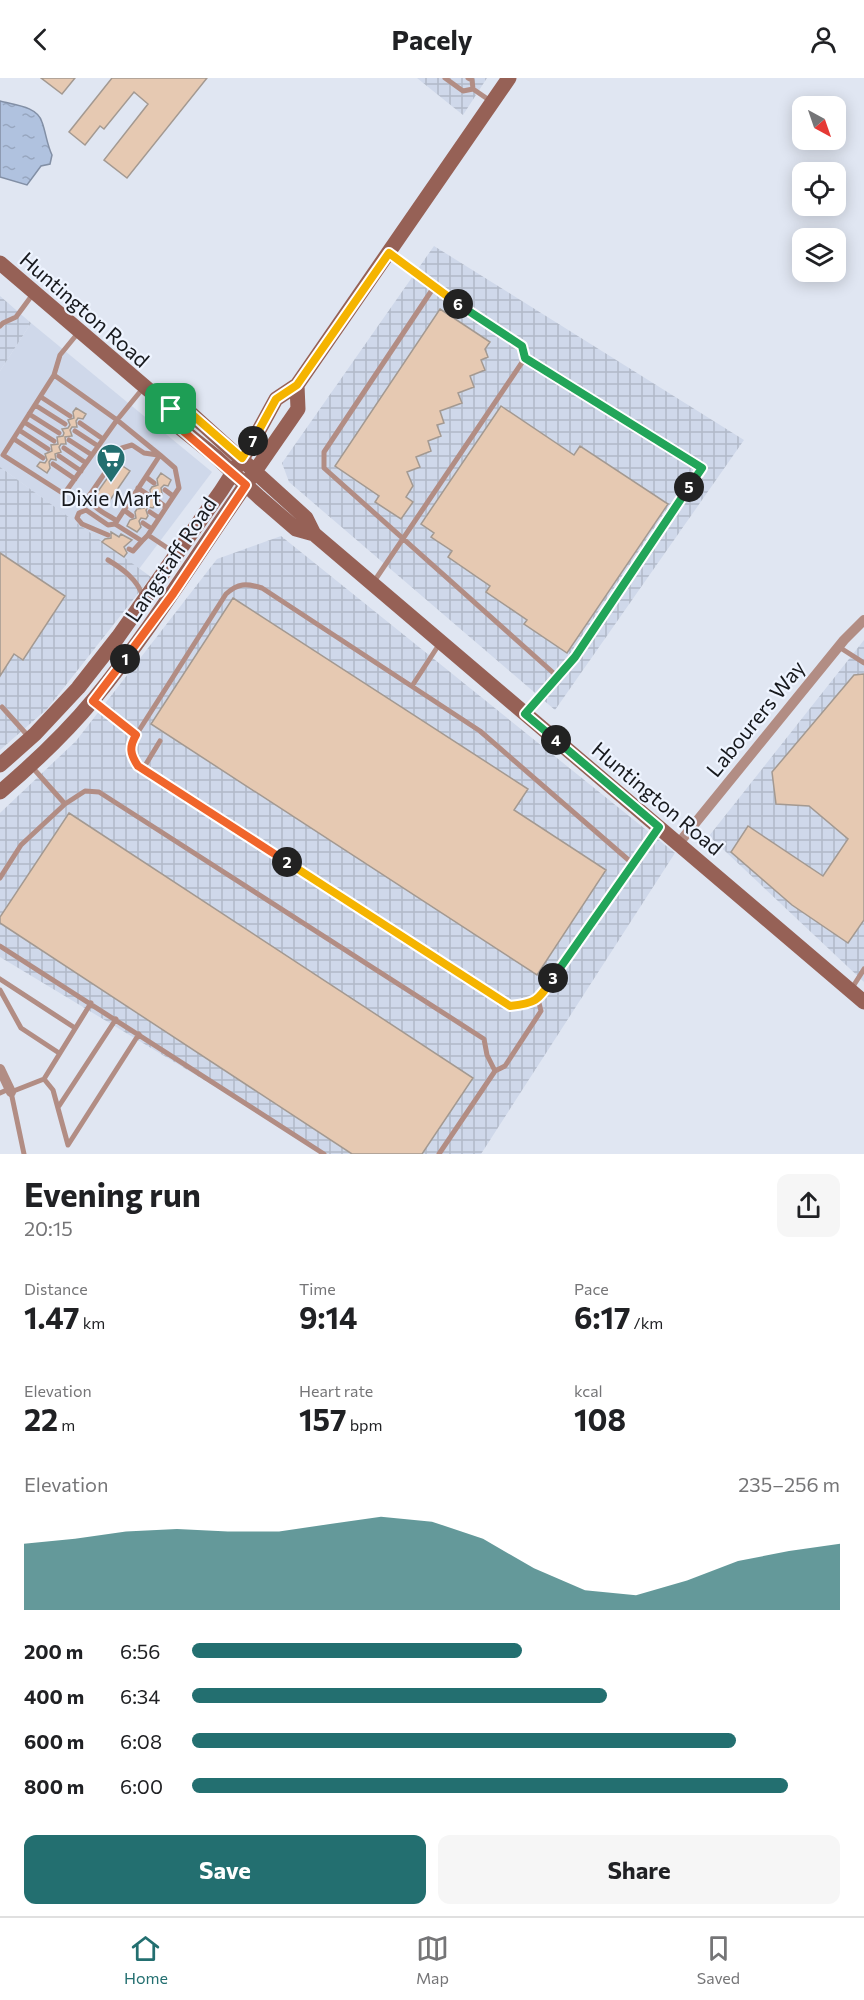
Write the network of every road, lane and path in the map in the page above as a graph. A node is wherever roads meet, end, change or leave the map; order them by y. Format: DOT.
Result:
graph roads {
  1 [pos="444,78"];
  2 [pos="468,78"];
  3 [pos="509,78"];
  4 [pos="474,90"];
  5 [pos="493,103"];
  6 [pos="389,253"];
  7 [pos="0,263"];
  8 [pos="434,287"];
  9 [pos="34,292"];
  10 [pos="0,326"];
  11 [pos="80,332"];
  12 [pos="525,358"];
  13 [pos="54,375"];
  14 [pos="297,385"];
  15 [pos="144,387"];
  16 [pos="40,397"];
  17 [pos="35,405"];
  18 [pos="171,409"];
  19 [pos="29,414"];
  20 [pos="70,416"];
  21 [pos="117,420"];
  22 [pos="24,422"];
  23 [pos="80,423"];
  24 [pos="65,424"];
  25 [pos="19,430"];
  26 [pos="75,431"];
  27 [pos="59,433"];
  28 [pos="14,439"];
  29 [pos="103,439"];
  30 [pos="69,440"];
  31 [pos="54,441"];
  32 [pos="98,446"];
  33 [pos="64,448"];
  34 [pos="48,449"];
  35 [pos="92,455"];
  36 [pos="160,455"];
  37 [pos="58,456"];
  38 [pos="43,458"];
  39 [pos="242,458"];
  40 [pos="86,463"];
  41 [pos="53,465"];
  42 [pos="81,471"];
  43 [pos="255,471"];
  44 [pos="233,472"];
  45 [pos="146,477"];
  46 [pos="75,479"];
  47 [pos="154,483"];
  48 [pos="246,485"];
  49 [pos="138,488"];
  50 [pos="165,490"];
  51 [pos="147,494"];
  52 [pos="173,496"];
  53 [pos="131,500"];
  54 [pos="158,501"];
  55 [pos="140,505"];
  56 [pos="166,507"];
  57 [pos="124,510"];
  58 [pos="150,513"];
  59 [pos="132,516"];
  60 [pos="159,518"];
  61 [pos="116,523"];
  62 [pos="143,523"];
  63 [pos="152,529"];
  64 [pos="314,534"];
  65 [pos="108,535"];
  66 [pos="148,535"];
  67 [pos="403,539"];
  68 [pos="142,541"];
  69 [pos="129,549"];
  70 [pos="177,554"];
  71 [pos="108,561"];
  72 [pos="372,584"];
  73 [pos="144,601"];
  74 [pos="864,620"];
  75 [pos="441,642"];
  76 [pos="839,646"];
  77 [pos="864,663"];
  78 [pos="558,677"];
  79 [pos="412,687"];
  80 [pos="93,701"];
  81 [pos="2,707"];
  82 [pos="525,714"];
  83 [pos="136,735"];
  84 [pos="30,738"];
  85 [pos="160,741"];
  86 [pos="0,765"];
  87 [pos="31,766"];
  88 [pos="143,769"];
  89 [pos="0,792"];
  90 [pos="65,804"];
  91 [pos="659,827"];
  92 [pos="678,843"];
  93 [pos="632,863"];
  94 [pos="0,878"];
  95 [pos="0,946"];
  96 [pos="864,969"];
  97 [pos="0,980"];
  98 [pos="0,990"];
  99 [pos="851,990"];
  100 [pos="538,999"];
  101 [pos="864,1002"];
  102 [pos="91,1004"];
  103 [pos="116,1019"];
  104 [pos="75,1028"];
  105 [pos="139,1034"];
  106 [pos="59,1053"];
  107 [pos="0,1069"];
  108 [pos="495,1071"];
  109 [pos="44,1079"];
  110 [pos="6,1091"];
  111 [pos="59,1106"];
  112 [pos="24,1154"];
  113 [pos="324,1154"];
  114 [pos="439,1154"];
  1 -- 4 [label="lane"];
  2 -- 4 [label="lane"];
  3 -- 5 [label="main road, Langstaff Road"];
  4 -- 5 [label="lane"];
  5 -- 6 [label="main road, Langstaff Road"];
  6 -- 8 [label="lane"];
  6 -- 14 [label="main road, Langstaff Road"];
  7 -- 9 [label="main road, Huntington Road"];
  8 -- 12 [label="lane"];
  8 -- 67 [label="lane"];
  9 -- 10 [label="lane"];
  9 -- 11 [label="main road, Huntington Road"];
  11 -- 13 [label="lane"];
  11 -- 15 [label="main road, Huntington Road"];
  12 -- 67 [label="lane"];
  12 -- 78 [label="lane"];
  13 -- 16 [label="lane"];
  13 -- 21 [label="lane"];
  14 -- 39 [label="main road, Langstaff Road"];
  14 -- 43 [label="main road, Langstaff Road"];
  15 -- 18 [label="main road, Huntington Road"];
  15 -- 21 [label="lane"];
  16 -- 17 [label="lane"];
  16 -- 20 [label="lane"];
  17 -- 19 [label="lane"];
  17 -- 24 [label="lane"];
  18 -- 39 [label="main road, Huntington Road"];
  18 -- 44 [label="main road, Huntington Road"];
  19 -- 22 [label="lane"];
  19 -- 27 [label="lane"];
  21 -- 29 [label="lane"];
  21 -- 36 [label="lane"];
  22 -- 25 [label="lane"];
  22 -- 31 [label="lane"];
  23 -- 29 [label="lane"];
  25 -- 28 [label="lane"];
  25 -- 34 [label="lane"];
  26 -- 32 [label="lane"];
  28 -- 38 [label="lane"];
  28 -- 46 [label="lane"];
  29 -- 32 [label="lane"];
  30 -- 35 [label="lane"];
  32 -- 35 [label="lane"];
  33 -- 40 [label="lane"];
  35 -- 40 [label="lane"];
  36 -- 45 [label="lane"];
  36 -- 52 [label="lane"];
  36 -- 61 [label="lane"];
  37 -- 42 [label="lane"];
  39 -- 43 [label="main road, Huntington Road"];
  39 -- 44 [label="main road, Langstaff Road"];
  40 -- 42 [label="lane"];
  41 -- 46 [label="lane"];
  42 -- 46 [label="lane"];
  43 -- 48 [label="main road, Langstaff Road"];
  43 -- 64 [label="main road, Huntington Road"];
  44 -- 48 [label="main road, Huntington Road"];
  44 -- 70 [label="main road, Langstaff Road"];
  45 -- 47 [label="lane"];
  45 -- 49 [label="lane"];
  48 -- 64 [label="main road, Huntington Road"];
  48 -- 80 [label="main road, Langstaff Road"];
  49 -- 51 [label="lane"];
  49 -- 53 [label="lane"];
  50 -- 52 [label="lane"];
  52 -- 56 [label="lane"];
  53 -- 55 [label="lane"];
  53 -- 57 [label="lane"];
  54 -- 56 [label="lane"];
  56 -- 60 [label="lane"];
  57 -- 59 [label="lane"];
  57 -- 61 [label="lane"];
  58 -- 60 [label="lane"];
  60 -- 63 [label="lane"];
  61 -- 65 [label="lane"];
  61 -- 68 [label="lane"];
  62 -- 63 [label="lane"];
  63 -- 66 [label="lane"];
  64 -- 72 [label="main road, Huntington Road"];
  66 -- 68 [label="lane"];
  66 -- 70 [label="lane"];
  67 -- 72 [label="lane"];
  67 -- 78 [label="lane"];
  68 -- 69 [label="lane"];
  70 -- 73 [label="main road, Langstaff Road"];
  71 -- 73 [label="lane"];
  72 -- 75 [label="main road, Huntington Road"];
  73 -- 84 [label="main road, Langstaff Road"];
  74 -- 76 [label="street, Labourers Way"];
  75 -- 79 [label="lane"];
  75 -- 82 [label="main road, Huntington Road"];
  76 -- 77 [label="lane"];
  76 -- 92 [label="street, Labourers Way"];
  78 -- 82 [label="lane"];
  79 -- 83 [label="lane"];
  79 -- 93 [label="lane"];
  80 -- 83 [label="lane"];
  80 -- 87 [label="main road, Langstaff Road"];
  81 -- 84 [label="lane"];
  82 -- 91 [label="main road, Huntington Road"];
  83 -- 88 [label="lane"];
  84 -- 86 [label="main road, Langstaff Road"];
  85 -- 88 [label="lane"];
  87 -- 89 [label="main road, Langstaff Road"];
  87 -- 90 [label="lane"];
  88 -- 100 [label="lane"];
  90 -- 94 [label="lane"];
  90 -- 108 [label="lane"];
  91 -- 92 [label="main road, Huntington Road"];
  91 -- 93 [label="lane"];
  92 -- 99 [label="main road, Huntington Road"];
  93 -- 100 [label="lane"];
  95 -- 102 [label="lane"];
  96 -- 99 [label="lane"];
  97 -- 104 [label="lane"];
  98 -- 106 [label="lane"];
  99 -- 101 [label="main road, Huntington Road"];
  100 -- 108 [label="lane"];
  102 -- 103 [label="lane"];
  102 -- 104 [label="lane"];
  103 -- 105 [label="lane"];
  103 -- 111 [label="lane"];
  104 -- 106 [label="lane"];
  105 -- 111 [label="lane"];
  105 -- 113 [label="lane"];
  106 -- 109 [label="lane"];
  107 -- 110 [label="street"];
  108 -- 114 [label="lane"];
  109 -- 110 [label="lane"];
  109 -- 111 [label="lane"];
  110 -- 112 [label="lane"];
}
